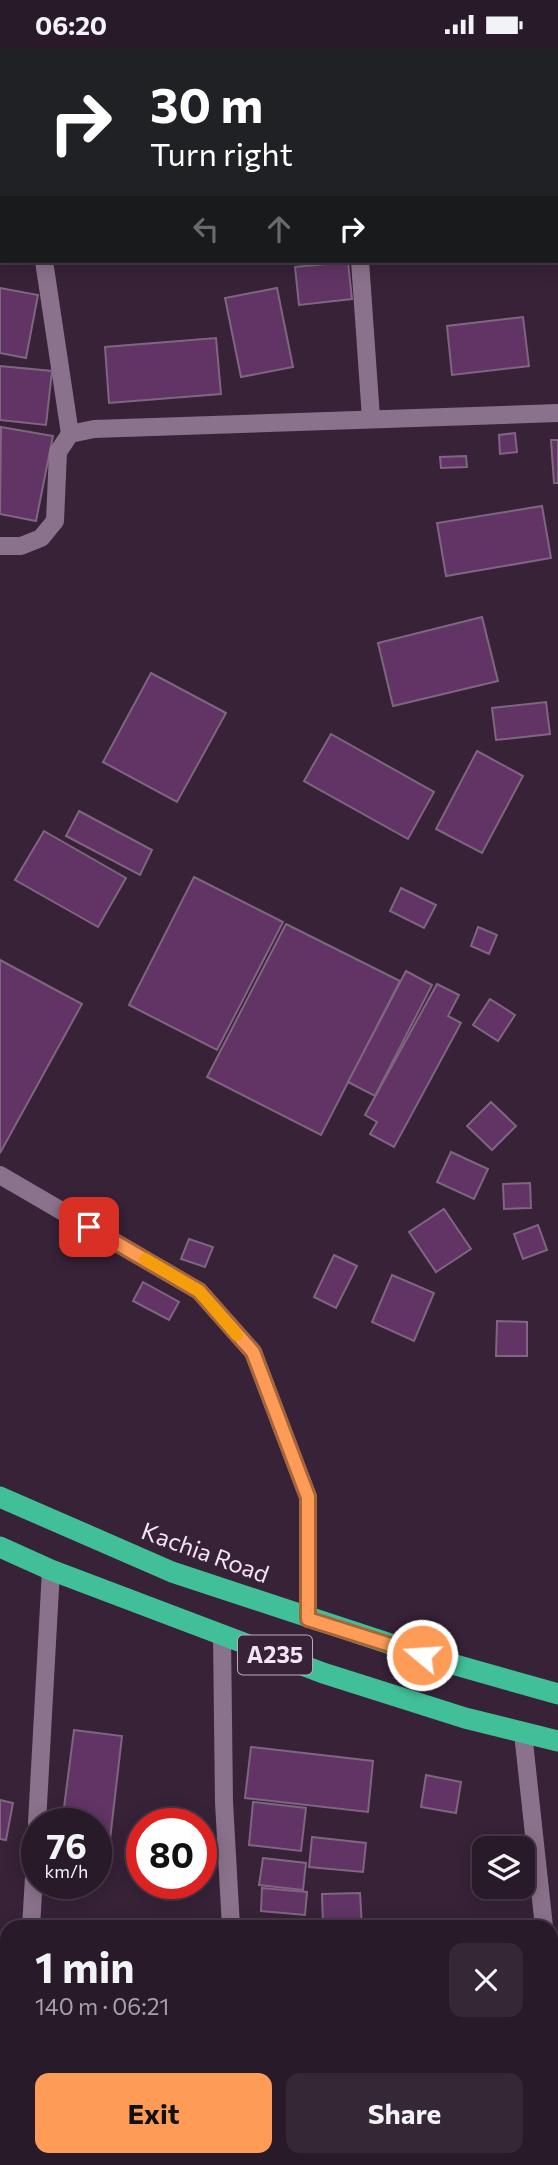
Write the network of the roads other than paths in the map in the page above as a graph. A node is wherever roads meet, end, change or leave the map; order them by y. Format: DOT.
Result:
graph roads {
  1 [pos="44,263"];
  2 [pos="360,263"];
  3 [pos="558,413"];
  4 [pos="371,418"];
  5 [pos="70,434"];
  6 [pos="0,546"];
  7 [pos="0,1175"];
  8 [pos="0,1497"];
  9 [pos="0,1547"];
  10 [pos="51,1570"];
  11 [pos="308,1619"];
  12 [pos="222,1636"];
  13 [pos="558,1694"];
  14 [pos="523,1733"];
  15 [pos="558,1741"];
  16 [pos="38,1808"];
  17 [pos="33,1899"];
  18 [pos="31,1920"];
  19 [pos="231,1920"];
  20 [pos="543,1920"];
  1 -- 5 [label="street"];
  2 -- 4 [label="street"];
  3 -- 4 [label="street"];
  4 -- 5 [label="street"];
  5 -- 6 [label="street"];
  7 -- 11 [label="street"];
  8 -- 11 [label="highway, Kachia Road / A235"];
  9 -- 10 [label="highway, A235"];
  10 -- 12 [label="highway, A235"];
  10 -- 16 [label="street"];
  11 -- 13 [label="highway, Kachia Road / A235"];
  12 -- 14 [label="highway, A235"];
  12 -- 19 [label="street"];
  14 -- 15 [label="highway, A235"];
  14 -- 20 [label="street"];
  17 -- 18 [label="street"];
}
